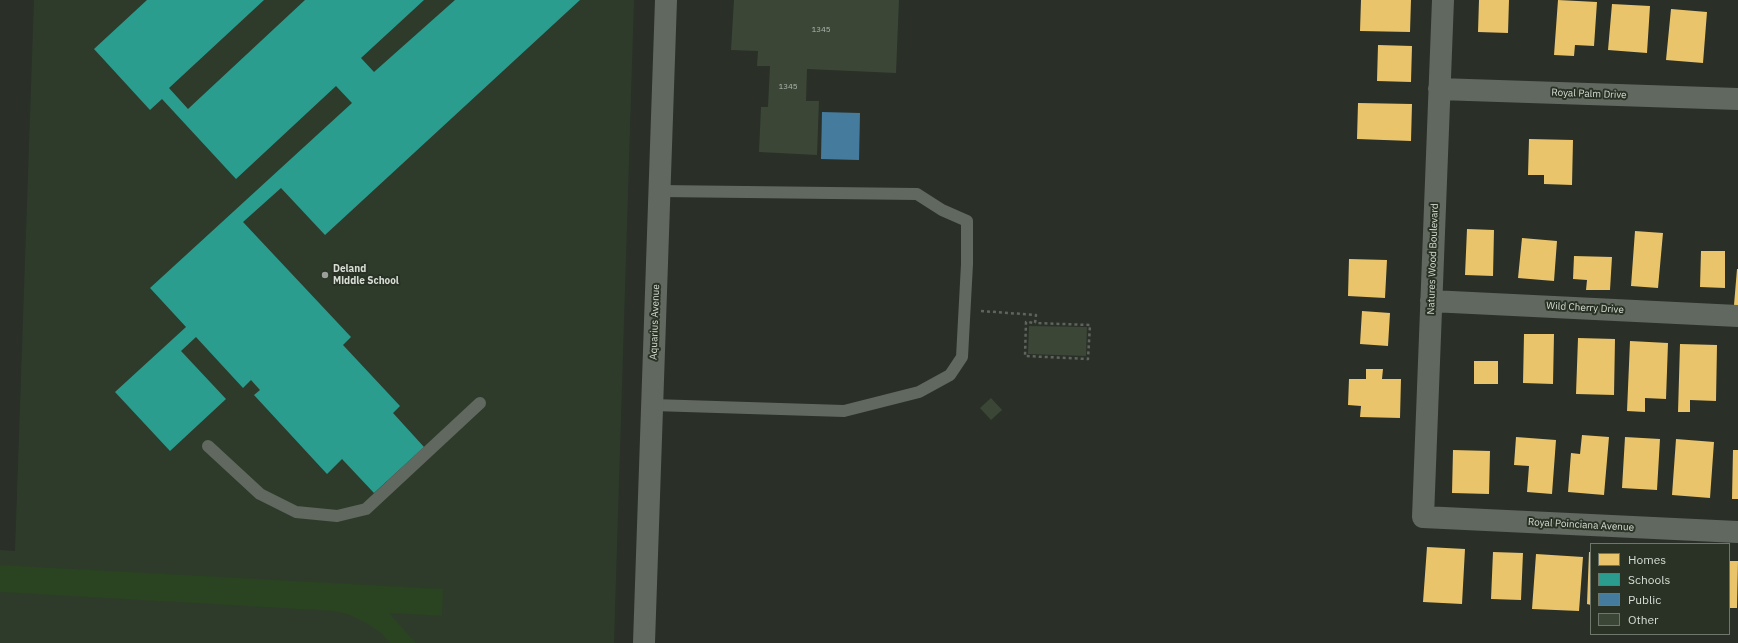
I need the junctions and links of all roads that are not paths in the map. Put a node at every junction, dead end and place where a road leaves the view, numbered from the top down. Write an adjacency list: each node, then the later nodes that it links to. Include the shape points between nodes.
1 (666, 0): 5 (street, Aquarius Avenue)
2 (1443, 0): 3 (street, Natures Wood Boulevard)
3 (1440, 89): 4 (street, Royal Palm Drive); 6 (street, Natures Wood Boulevard)
4 (1738, 99)
5 (660, 191): 9 (street, Aquarius Avenue); 9 (lane, via 917,194 942,210 967,221 962,357 950,376 919,392 844,411)
6 (1432, 301): 7 (street, Wild Cherry Drive); 11 (street, Natures Wood Boulevard)
7 (1738, 316)
8 (480, 403): 10 (lane, via 366,509 338,516 296,512 260,494)
9 (653, 405): 13 (street, Aquarius Avenue)
10 (208, 446)
11 (1423, 517): 12 (street, Royal Poinciana Avenue)
12 (1738, 532)
13 (644, 643)

